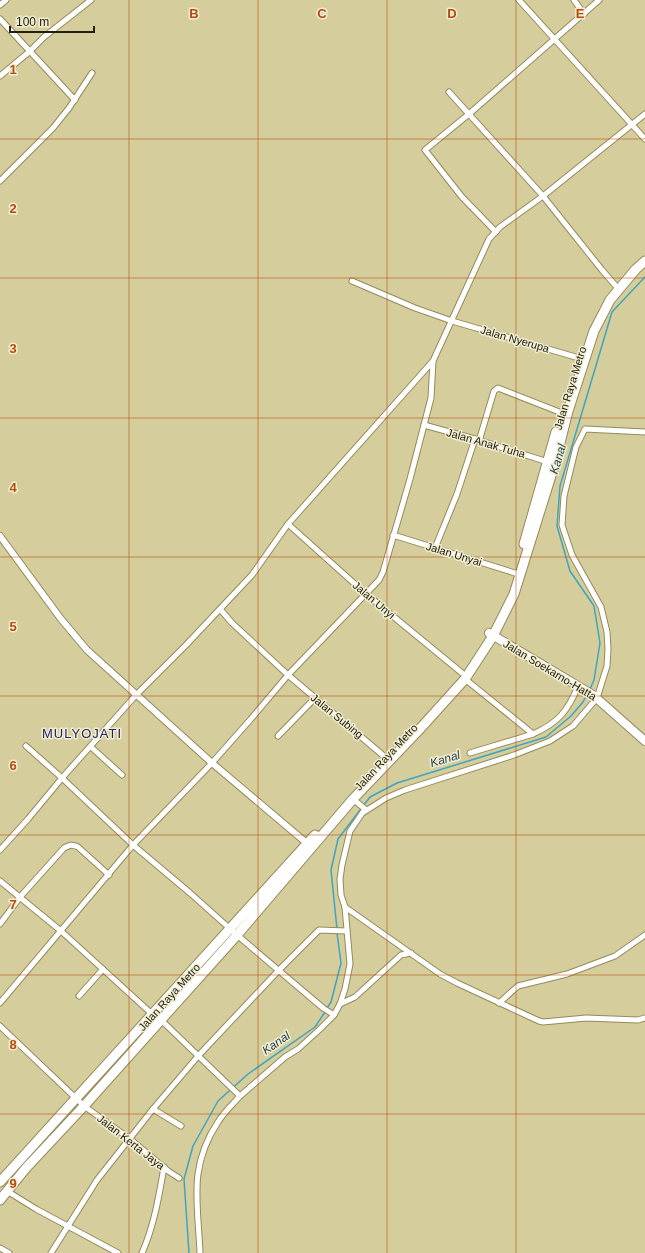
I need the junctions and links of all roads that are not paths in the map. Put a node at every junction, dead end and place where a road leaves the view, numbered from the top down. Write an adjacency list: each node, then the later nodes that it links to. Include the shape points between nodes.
1 (6, 0): 6 (street)
2 (91, 0): 10 (street)
3 (519, 0): 9 (street)
4 (574, 0): 7 (street)
5 (599, 0): 7 (street)
6 (0, 5)
7 (584, 14): 9 (street)
8 (0, 19): 10 (street)
9 (555, 40): 15 (street); 17 (street)
10 (29, 52): 12 (street); 14 (street)
11 (92, 73): 14 (street)
12 (0, 76)
13 (449, 92): 15 (street)
14 (75, 100): 19 (street, via 53,128)
15 (469, 114): 20 (street); 21 (street, via 425,150 462,197)
16 (645, 114): 17 (street)
17 (632, 125): 18 (street); 20 (street)
18 (645, 139)
19 (0, 180)
20 (543, 196): 21 (street); 25 (street)
21 (496, 232): 26 (street, via 489,239)
22 (645, 256): 25 (highway, Jalan Raya Metro)
23 (645, 261): 41 (highway, via 610,300 594,331 521,575 506,613)
24 (352, 281): 26 (street, Jalan Nyerupa, via 415,308)
25 (615, 285): 27 (highway, Jalan Raya Metro, via 596,313)
26 (452, 320): 27 (street, Jalan Nyerupa); 28 (street)
27 (579, 358): 29 (highway, Jalan Raya Metro)
28 (434, 361): 30 (street, via 431,398); 34 (street)
29 (562, 413): 32 (street, via 498,388 494,391); 33 (highway, Jalan Raya Metro)
30 (424, 425): 32 (street, Jalan Anak Tuha); 35 (street)
31 (645, 432): 46 (street, via 585,429 576,447 564,496 562,525 572,554 601,607 607,632 607,666)
32 (477, 440): 33 (street, Jalan Anak Tuha); 37 (street)
33 (548, 462): 38 (highway, Jalan Raya Metro)
34 (288, 524): 39 (street, Jalan Unyi); 40 (street, via 252,574)
35 (393, 535): 37 (street, Jalan Unyai); 39 (street, via 382,576)
36 (0, 536): 45 (street, via 87,650)
37 (435, 548): 38 (street, Jalan Unyai)
38 (515, 573): 41 (highway, Jalan Raya Metro)
39 (366, 594): 42 (street); 43 (street, Jalan Unyi)
40 (220, 609): 42 (street, Jalan Subing); 45 (street)
41 (491, 635): 43 (highway); 44 (main road, Jalan Soekarno-Hatta)
42 (288, 675): 47 (street, Jalan Subing); 55 (street)
43 (464, 676): 48 (street, Jalan Unyi); 54 (highway, Jalan Raya Metro); 58 (highway, via 418,731)
44 (580, 687): 46 (main road, Jalan Soekarno-Hatta); 48 (street, via 563,713 550,725)
45 (136, 695): 52 (street); 55 (street)
46 (595, 697): 50 (main road, Jalan Soekarno-Hatta); 59 (street, via 573,726 550,741 405,790)
47 (315, 698): 49 (street); 54 (street, Jalan Subing)
48 (533, 734): 53 (street)
49 (278, 736)
50 (645, 741)
51 (26, 746): 57 (street)
52 (91, 747): 56 (street); 57 (street)
53 (470, 753)
54 (385, 757): 61 (highway, Jalan Raya Metro)
55 (212, 763): 60 (street); 61 (street)
56 (122, 775)
57 (62, 778): 60 (street); 62 (street)
58 (354, 800): 59 (street); 61 (highway)
59 (364, 810): 66 (street, via 350,831 344,853 340,879)
60 (133, 845): 63 (street); 70 (street)
61 (310, 846): 70 (highway)
62 (0, 850)
63 (109, 875): 65 (street, via 78,847 69,845); 68 (street)
64 (0, 881): 65 (street)
65 (20, 897): 67 (street); 68 (street)
66 (345, 907): 69 (street); 72 (street)
67 (0, 924)
68 (61, 931): 73 (street); 76 (street)
69 (346, 931): 74 (street, via 320,929); 78 (street, via 350,964)
70 (234, 932): 74 (street); 79 (highway, Jalan Raya Metro); 82 (highway)
71 (645, 935): 77 (street, via 621,954 567,974 518,986)
72 (411, 953): 77 (street, via 440,974); 78 (street, via 401,955 355,997)
73 (103, 970): 75 (street); 79 (street)
74 (279, 970): 80 (street); 84 (street)
75 (80, 996)
76 (0, 1003)
77 (499, 1003): 81 (street, via 543,1022 586,1018)
78 (340, 1004): 80 (street)
79 (152, 1014): 86 (highway, Jalan Raya Metro)
80 (332, 1014): 85 (street, via 298,1049)
81 (645, 1018)
82 (161, 1020): 84 (street); 87 (highway)
83 (0, 1026): 86 (street, Jalan Kerta Jaya)
84 (199, 1055): 85 (street); 88 (street)
85 (239, 1095): 102 (street, via 218,1121 200,1163 196,1199)
86 (76, 1099): 87 (street, Jalan Kerta Jaya); 93 (highway, Jalan Raya Metro)
87 (84, 1106): 90 (street, Jalan Kerta Jaya); 94 (highway)
88 (154, 1109): 89 (street); 90 (street)
89 (181, 1126)
90 (130, 1139): 91 (street, Jalan Kerta Jaya); 96 (street, via 97,1180)
91 (164, 1167): 92 (street, Jalan Kerta Jaya); 101 (street, via 156,1211)
92 (179, 1178)
93 (0, 1182)
94 (7, 1191): 95 (highway); 96 (street)
95 (0, 1200)
96 (68, 1226): 99 (street); 100 (street)
97 (0, 1248): 98 (street)
98 (9, 1253)
99 (51, 1253)
100 (118, 1253)
101 (142, 1253)
102 (200, 1253)

